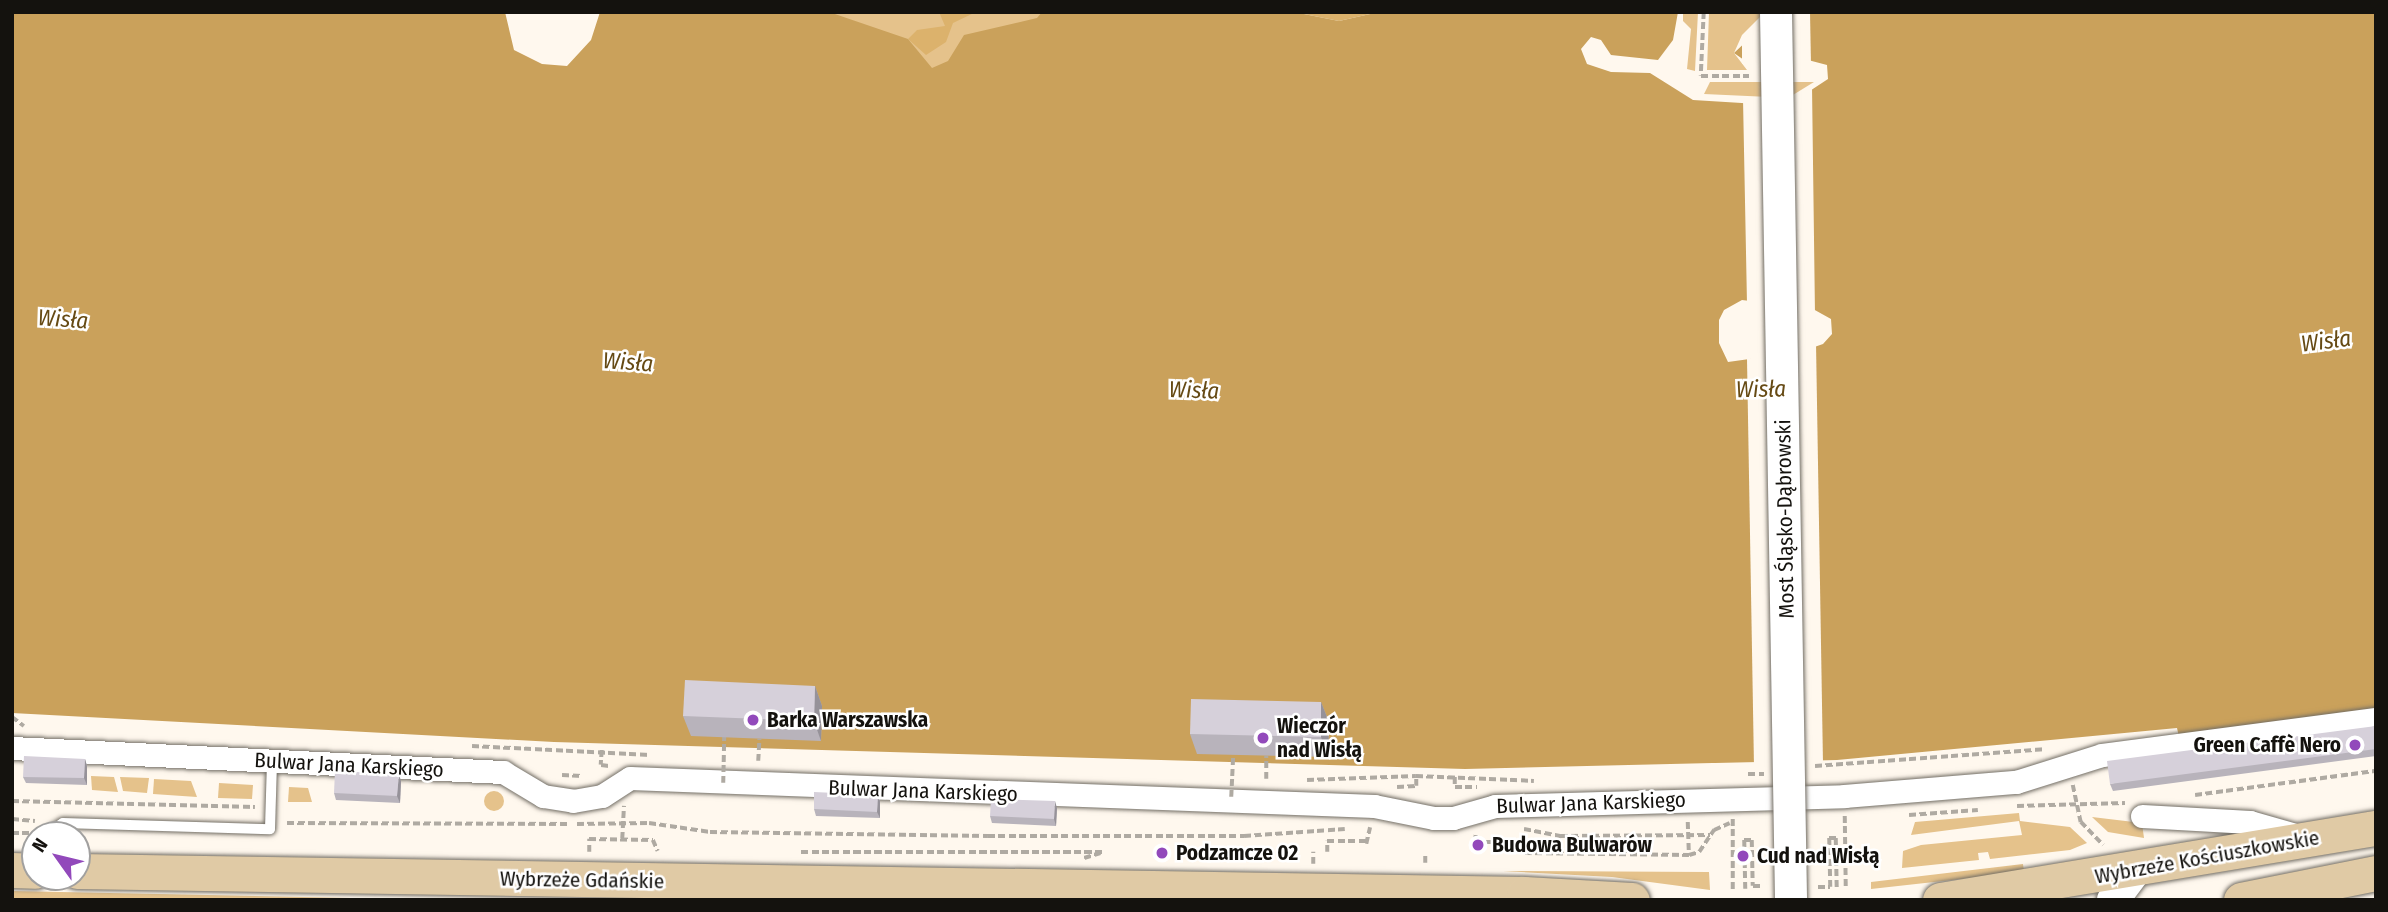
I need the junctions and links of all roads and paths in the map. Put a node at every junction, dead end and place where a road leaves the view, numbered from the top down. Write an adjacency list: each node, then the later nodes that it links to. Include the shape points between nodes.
1 (1704, 12): 3 (path, via 1701,76)
2 (1776, 12): 78 (main road, Most Śląsko-Dąbrowski, bridge)
3 (1749, 76)
4 (12, 717): 6 (path, via 25,728)
5 (2376, 719): 40 (street, Bulwar Jana Karskiego, via 2102,755 2016,782 1844,796)
6 (12, 727)
7 (724, 737): 24 (path, bridge)
8 (759, 739): 14 (path)
9 (467, 746): 11 (path)
10 (12, 748): 17 (street, Bulwar Jana Karskiego)
11 (602, 750): 16 (path); 21 (path)
12 (2054, 750): 22 (path, via 2029,747)
13 (1233, 755): 38 (path, bridge)
14 (758, 756)
15 (1266, 756): 32 (path)
16 (657, 757)
17 (272, 762): 24 (street, Bulwar Jana Karskiego, via 503,772 543,796 573,801 601,796 630,778); 44 (lane)
18 (733, 762): 24 (path)
19 (746, 763): 20 (path)
20 (772, 764)
21 (601, 765)
22 (1811, 768)
23 (2376, 771): 39 (path)
24 (721, 772): 40 (street, Bulwar Jana Karskiego, via 1374,806 1434,818 1495,806)
25 (1778, 773): 26 (path)
26 (1739, 775)
27 (1416, 776): 28 (path); 33 (path); 36 (path, via 1416,786)
28 (1455, 777): 34 (path); 37 (path, via 1455,787)
29 (1225, 780): 30 (path)
30 (1239, 780)
31 (1252, 781): 32 (path)
32 (1266, 781): 35 (path)
33 (1296, 781)
34 (1548, 781)
35 (1275, 782)
36 (1390, 787)
37 (1482, 787)
38 (1231, 797)
39 (2182, 797)
40 (1688, 801): 53 (path)
41 (12, 802): 44 (path, via 254,806)
42 (2018, 806): 43 (path)
43 (2136, 809): 54 (street, via 2250,822)
44 (270, 814): 46 (lane, via 270,829); 48 (path, via 288,824 649,822 710,832 946,836 1244,836 1292,829)
45 (2081, 822): 58 (path)
46 (91, 824)
47 (2376, 828): 54 (main road, Wybrzeże Kościuszkowskie)
48 (1369, 829): 49 (path); 63 (path, via 1366,843 1327,841)
49 (1383, 829)
50 (1464, 830): 51 (path)
51 (1478, 830)
52 (1514, 830): 53 (path, via 1561,836)
53 (1689, 835): 67 (path); 67 (path, via 1710,835 1699,852)
54 (2308, 839): 69 (main road, Wybrzeże Kościuszkowskie)
55 (1487, 842): 65 (path, via 1517,842)
56 (1733, 843): 75 (path)
57 (1846, 843): 74 (path)
58 (2103, 845)
59 (963, 851): 61 (path)
60 (589, 852): 64 (path, via 589,839 622,839 653,840)
61 (1103, 852)
62 (1313, 852): 68 (path)
63 (1327, 852)
64 (659, 853)
65 (1518, 853)
66 (1525, 853): 67 (path)
67 (1689, 855)
68 (1313, 866)
69 (2136, 869): 77 (main road, Wybrzeże Kościuszkowskie); 82 (main road)
70 (91, 872): 79 (main road, Wybrzeże Gdańskie)
71 (2376, 873): 83 (main road)
72 (1762, 886): 76 (path, via 1753,884 1752,840 1744,840)
73 (1837, 889): 78 (path, via 1836,838 1829,838 1830,884)
74 (1846, 889)
75 (1733, 890)
76 (1745, 890)
77 (2052, 893): 81 (main road)
78 (1805, 894)
79 (1453, 896): 80 (main road, Wybrzeże Gdańskie)
80 (1623, 899)
81 (1940, 900)
82 (2113, 900)
83 (2241, 900)

